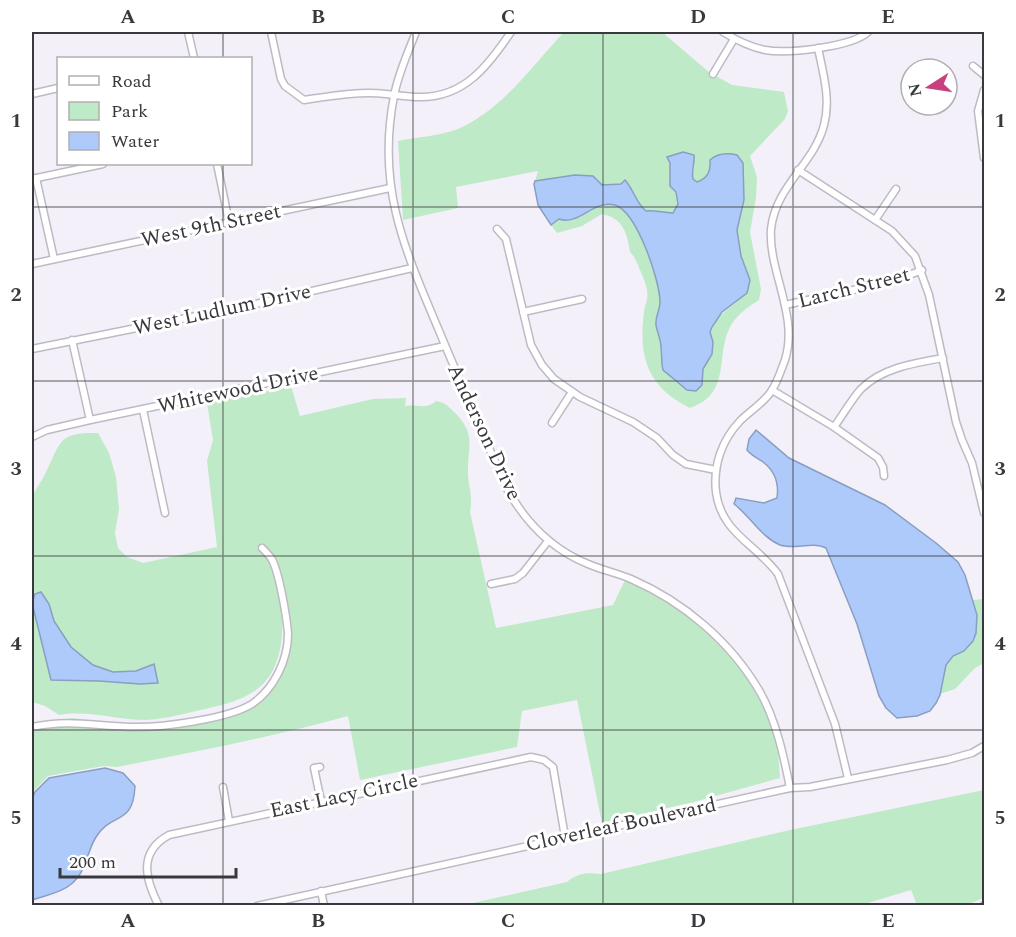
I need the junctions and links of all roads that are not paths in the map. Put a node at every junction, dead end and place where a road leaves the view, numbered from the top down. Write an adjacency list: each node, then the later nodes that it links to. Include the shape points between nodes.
1 (188, 32): 9 (street)
2 (271, 32): 16 (street, via 281,79 304,100 341,94)
3 (416, 32): 16 (street, Anderson Drive)
4 (511, 32): 16 (street, via 480,74 461,88 432,96)
5 (723, 32): 7 (street)
6 (868, 32): 8 (street, via 856,39)
7 (734, 39): 8 (street, via 765,50); 11 (street)
8 (818, 48): 20 (street, via 827,92 826,116 820,136)
9 (194, 57)
10 (973, 66): 12 (street)
11 (713, 74)
12 (984, 75)
13 (57, 88): 15 (street)
14 (984, 90): 17 (street, via 978,111)
15 (32, 94)
16 (394, 95): 22 (street, Anderson Drive, via 389,134)
17 (984, 158)
18 (98, 165): 21 (street)
19 (217, 165): 25 (street)
20 (798, 170): 24 (street); 32 (street, via 782,193 771,232)
21 (34, 179): 27 (street)
22 (390, 188): 25 (street, West 9th Street); 29 (street, Anderson Drive)
23 (896, 189): 24 (street)
24 (875, 220): 30 (street, via 905,243)
25 (229, 222): 27 (street, West 9th Street)
26 (497, 229): 33 (street, via 506,240)
27 (54, 259): 28 (street, West 9th Street)
28 (32, 264)
29 (412, 268): 34 (street, West Ludlum Drive); 35 (street, Anderson Drive)
30 (922, 270): 32 (street, Larch Street, via 894,281); 37 (street)
31 (582, 299): 33 (street)
32 (785, 305): 38 (street, via 788,342)
33 (523, 312): 39 (street, via 536,356 554,379)
34 (72, 340): 36 (street, West Ludlum Drive); 41 (street)
35 (445, 346): 40 (street, Whitewood Drive); 49 (street, Anderson Drive, via 506,487 526,518)
36 (32, 349)
37 (943, 358): 43 (street, via 907,365 879,376 860,391); 48 (street, via 956,422 972,463)
38 (772, 390): 43 (street); 45 (street, via 728,436)
39 (572, 392): 42 (street); 45 (street, via 633,422 686,464)
40 (143, 410): 41 (street, Whitewood Drive); 47 (street)
41 (90, 420): 44 (street, Whitewood Drive)
42 (552, 423)
43 (834, 427): 46 (street, via 879,459)
44 (32, 437)
45 (716, 470): 55 (street, via 717,499 728,523 772,567 784,587 835,724)
46 (884, 476)
47 (165, 513)
48 (984, 513)
49 (548, 541): 51 (street, via 523,573 515,579); 57 (street, Anderson Drive, via 569,555 631,579 669,599 726,646 761,694 785,759)
50 (262, 548): 52 (street, via 272,559 287,617 288,644 270,687 251,704 222,715 158,727 74,722)
51 (491, 584)
52 (32, 727)
53 (984, 746): 55 (street, Cloverleaf Boulevard, via 947,760)
54 (320, 767): 58 (street, via 314,768)
55 (848, 778): 57 (street, Cloverleaf Boulevard)
56 (223, 787): 59 (street)
57 (790, 788): 60 (street, Cloverleaf Boulevard)
58 (321, 801): 59 (street, East Lacy Circle); 60 (street, East Lacy Circle, via 531,757 553,767)
59 (229, 821): 62 (street, East Lacy Circle, via 169,835 150,851 150,888)
60 (565, 837): 61 (street, Cloverleaf Boulevard)
61 (321, 891): 63 (street, Cloverleaf Boulevard); 64 (street)
62 (159, 906)
63 (257, 906)
64 (324, 906)

